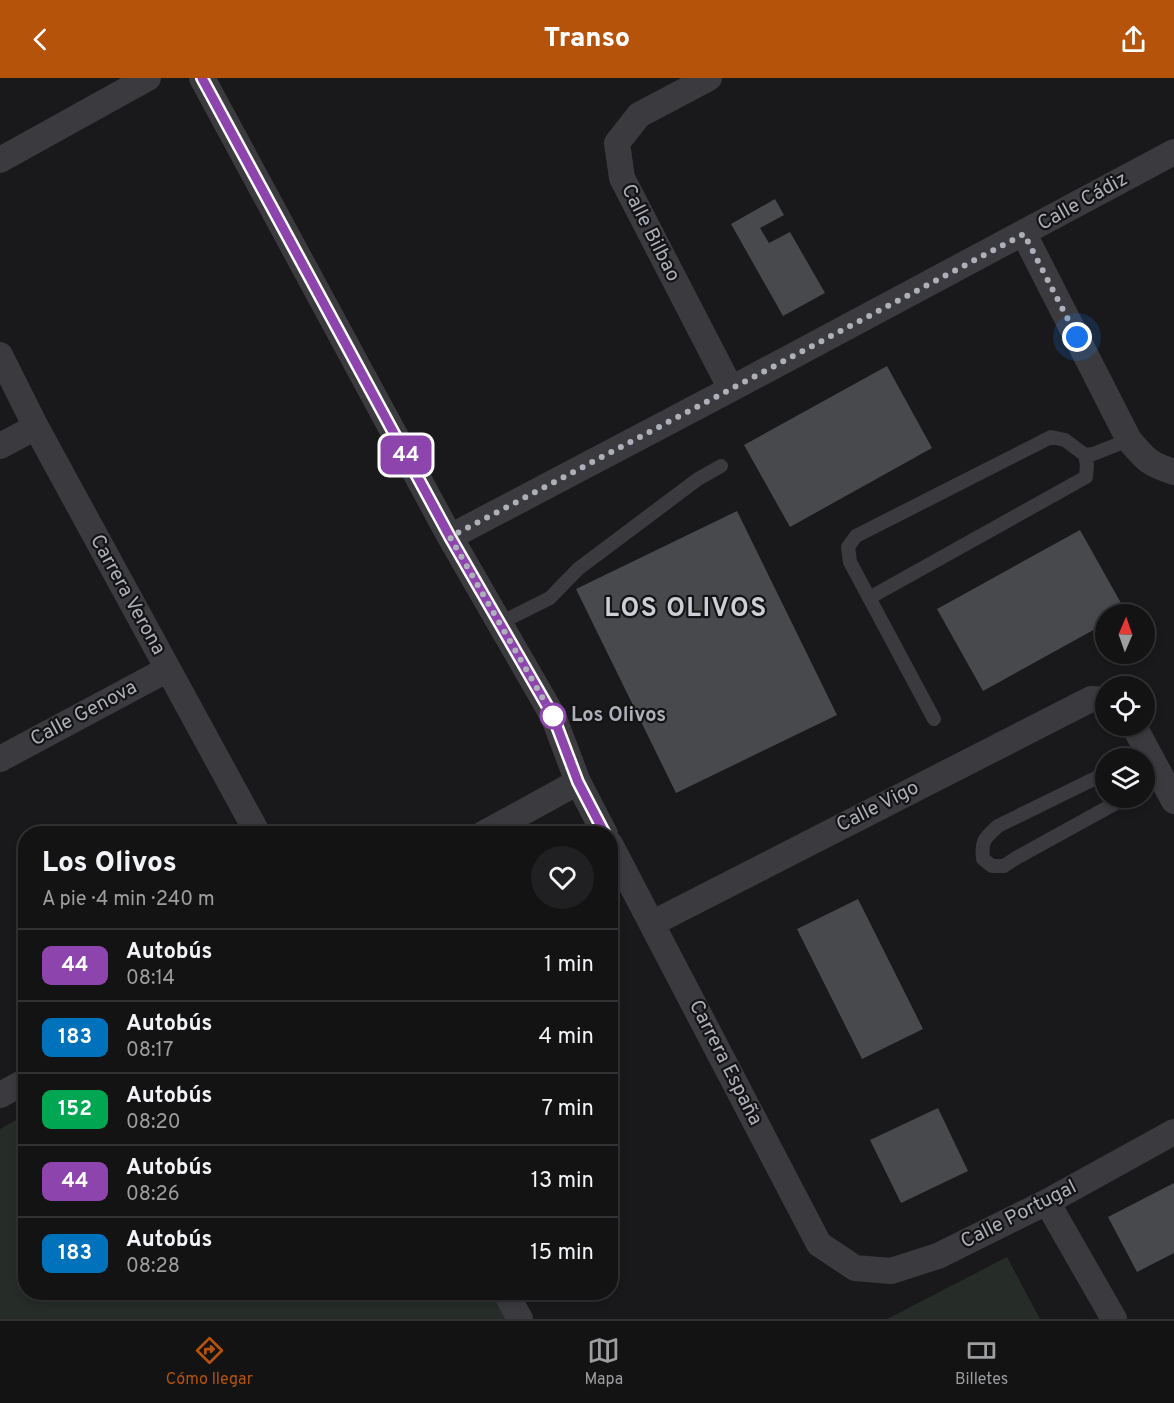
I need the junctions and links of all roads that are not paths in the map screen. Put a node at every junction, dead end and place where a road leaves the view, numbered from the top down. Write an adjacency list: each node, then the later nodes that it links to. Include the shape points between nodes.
1 (148, 78): 5 (street)
2 (202, 78): 15 (street)
3 (709, 78): 8 (street, Calle Bilbao, via 639,115 617,143 622,178)
4 (1174, 152): 6 (street, Calle Cádiz)
5 (0, 160)
6 (1024, 234): 8 (street, Calle Cádiz); 10 (street)
7 (0, 355): 9 (street, Carrera Verona)
8 (731, 389): 15 (street, Calle Cádiz)
9 (36, 427): 11 (street); 18 (street, Carrera Verona)
10 (1129, 440): 12 (lane); 14 (street, via 1155,466)
11 (0, 446)
12 (1085, 455): 16 (lane, via 1086,477); 16 (lane, via 1065,440 1051,437 856,536 848,547 850,562)
13 (721, 466): 17 (lane, via 698,478 578,569 550,598)
14 (1174, 472)
15 (450, 537): 17 (street)
16 (869, 598): 20 (lane)
17 (500, 623): 24 (street, via 553,716)
18 (168, 669): 21 (street, Calle Genova); 27 (street, Carrera Verona)
19 (1095, 699): 31 (street, Calle Vigo)
20 (934, 719)
21 (0, 759)
22 (1155, 777): 25 (street)
23 (1095, 778): 26 (lane, via 998,826 985,838 983,859 992,866 1004,866)
24 (578, 782): 28 (street); 29 (street)
25 (1165, 792)
26 (1107, 808)
27 (254, 826)
28 (498, 826)
29 (601, 826)
30 (618, 859): 31 (street, Carrera España)
31 (653, 923): 36 (street, Carrera España, via 819,1244)
32 (18, 1085): 33 (street)
33 (0, 1095)
34 (1174, 1132): 35 (street, Calle Portugal)
35 (1047, 1202): 36 (street, Calle Portugal, via 938,1256 891,1271); 39 (street)
36 (855, 1268)
37 (510, 1300): 38 (street)
38 (520, 1319)
39 (1114, 1319)

